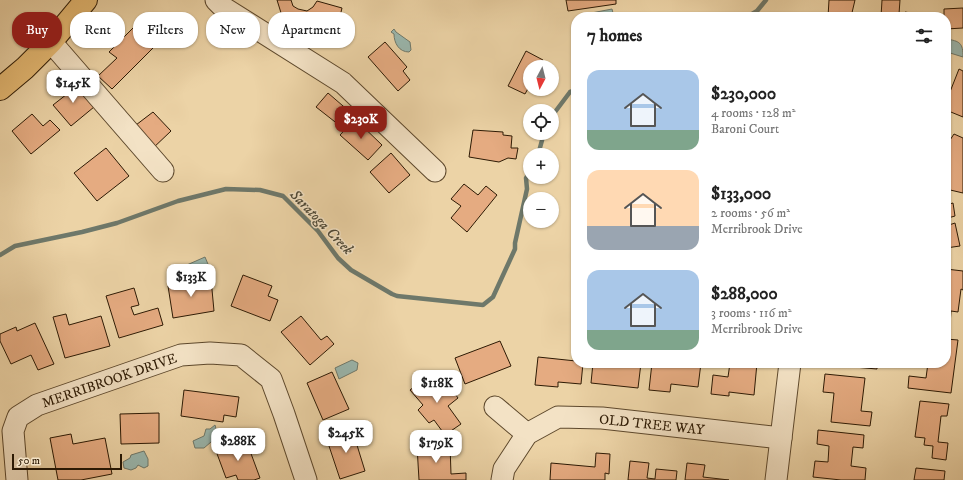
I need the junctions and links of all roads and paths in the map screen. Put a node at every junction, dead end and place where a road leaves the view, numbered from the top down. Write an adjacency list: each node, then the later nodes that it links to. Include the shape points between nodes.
1 (86, 0): 3 (main road)
2 (216, 0): 8 (street, via 224,8 343,83)
3 (62, 29)
4 (45, 48): 6 (main road)
5 (56, 48): 7 (street)
6 (0, 89)
7 (163, 171)
8 (435, 171)
9 (789, 368): 12 (street)
10 (495, 407): 11 (street)
11 (527, 434): 12 (street, OLD TREE WAY, via 558,417 602,418); 15 (street, OLD TREE WAY, via 504,469)
12 (781, 438): 16 (street)
13 (17, 480): 14 (street, MERRIBROOK DRIVE, via 13,431 18,417 36,405 180,355 210,353 241,355 270,379)
14 (306, 480)
15 (502, 480)
16 (776, 480)

